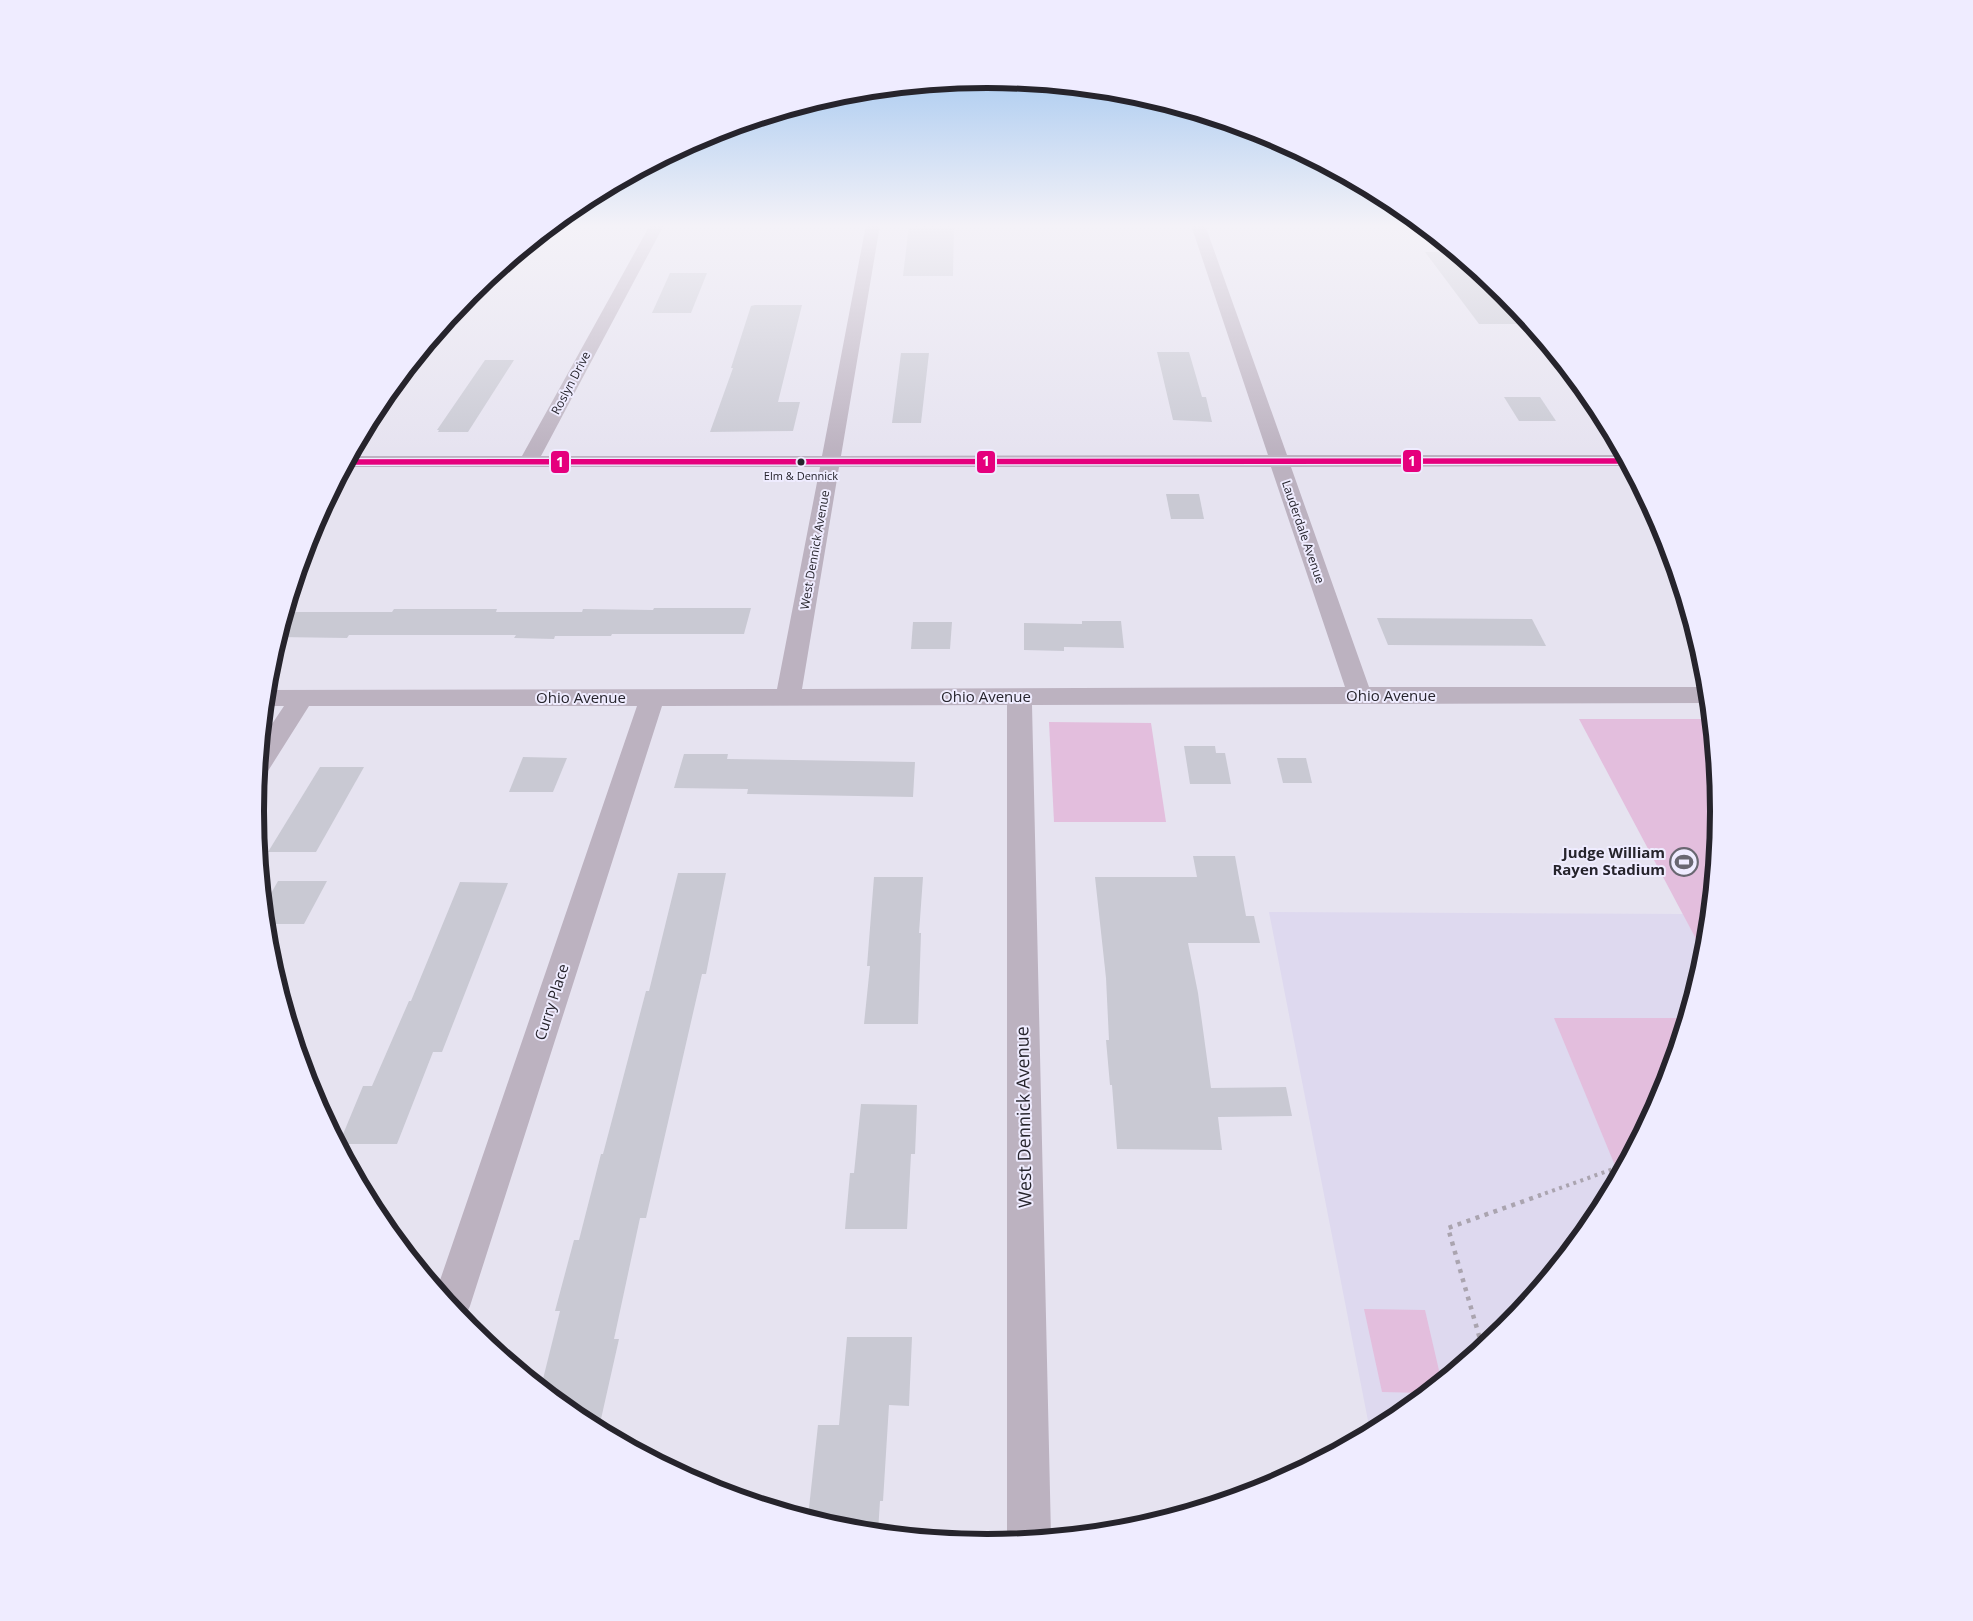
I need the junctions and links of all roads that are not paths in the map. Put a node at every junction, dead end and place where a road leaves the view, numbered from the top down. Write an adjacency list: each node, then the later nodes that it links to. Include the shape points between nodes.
1 (615, 301): 8 (street, Roslyn Drive)
2 (859, 301): 5 (street, West Dennick Avenue)
3 (1224, 301): 4 (street, Lauderdale Avenue)
4 (1278, 460): 5 (street); 6 (street); 11 (street, Lauderdale Avenue)
5 (830, 461): 8 (street); 15 (street, West Dennick Avenue)
6 (1619, 461)
7 (353, 462): 8 (street)
8 (528, 462)
9 (1700, 695): 11 (street, Ohio Avenue)
10 (1019, 696): 11 (street, Ohio Avenue); 15 (street, Ohio Avenue); 18 (street, West Dennick Avenue)
11 (1360, 696)
12 (273, 698): 13 (street, Ohio Avenue)
13 (302, 698): 14 (street, Ohio Avenue); 16 (street)
14 (652, 698): 15 (street, Ohio Avenue); 17 (street, Curry Place)
15 (788, 698)
16 (266, 753)
17 (453, 1298)
18 (1030, 1532)

